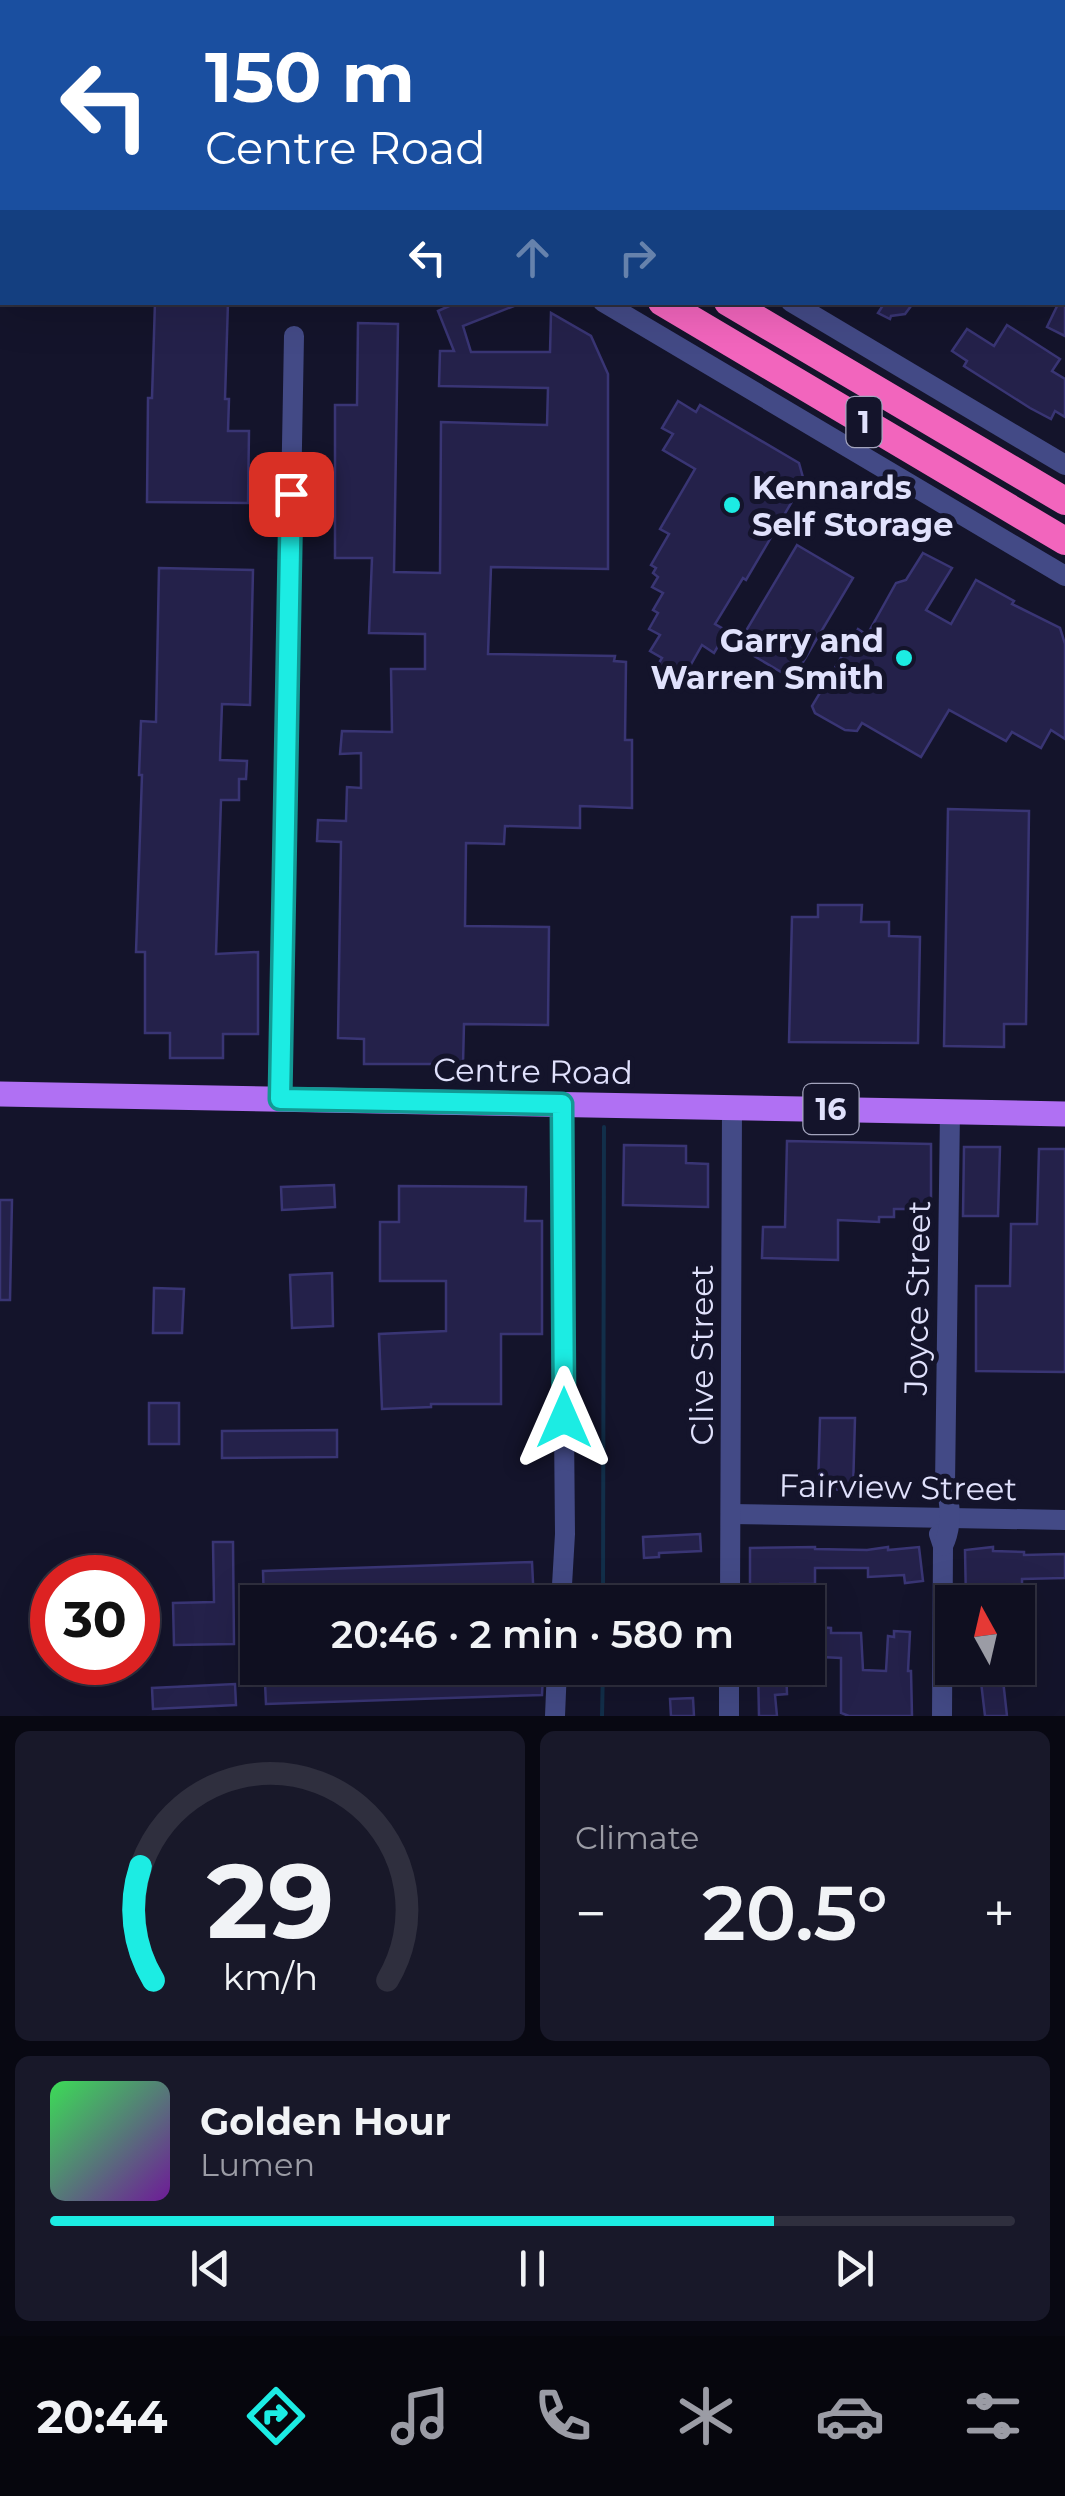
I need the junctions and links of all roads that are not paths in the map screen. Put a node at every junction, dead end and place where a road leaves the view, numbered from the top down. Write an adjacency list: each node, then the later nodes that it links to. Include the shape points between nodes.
1 (607, 305): 6 (street)
2 (733, 305): 10 (highway, 1)
3 (796, 305): 8 (street)
4 (670, 307): 6 (street); 7 (highway, 1)
5 (294, 336): 15 (street)
6 (664, 339): 9 (street)
7 (932, 462): 9 (street); 11 (highway, 1)
8 (1065, 465)
9 (915, 488): 12 (street)
10 (1065, 501)
11 (1059, 537): 12 (street)
12 (1036, 559): 13 (street)
13 (1065, 576)
14 (0, 1094): 15 (main road, Centre Road / 16)
15 (280, 1099): 16 (main road, Centre Road / 16)
16 (562, 1104): 17 (main road, Centre Road / 16); 23 (street)
17 (732, 1107): 18 (main road, Centre Road / 16); 20 (street, Clive Street)
18 (950, 1111): 19 (main road, Centre Road / 16); 21 (street, Joyce Street, via 945,1485 939,1500)
19 (1065, 1114)
20 (731, 1514): 21 (street, Fairview Street); 24 (street, Clive Street)
21 (944, 1518): 22 (street, Fairview Street); 29 (street, Joyce Street)
22 (1065, 1520)
23 (562, 1585)
24 (730, 1585)
25 (556, 1685): 27 (street)
26 (729, 1685): 28 (street)
27 (555, 1716)
28 (729, 1716)
29 (942, 1716)

